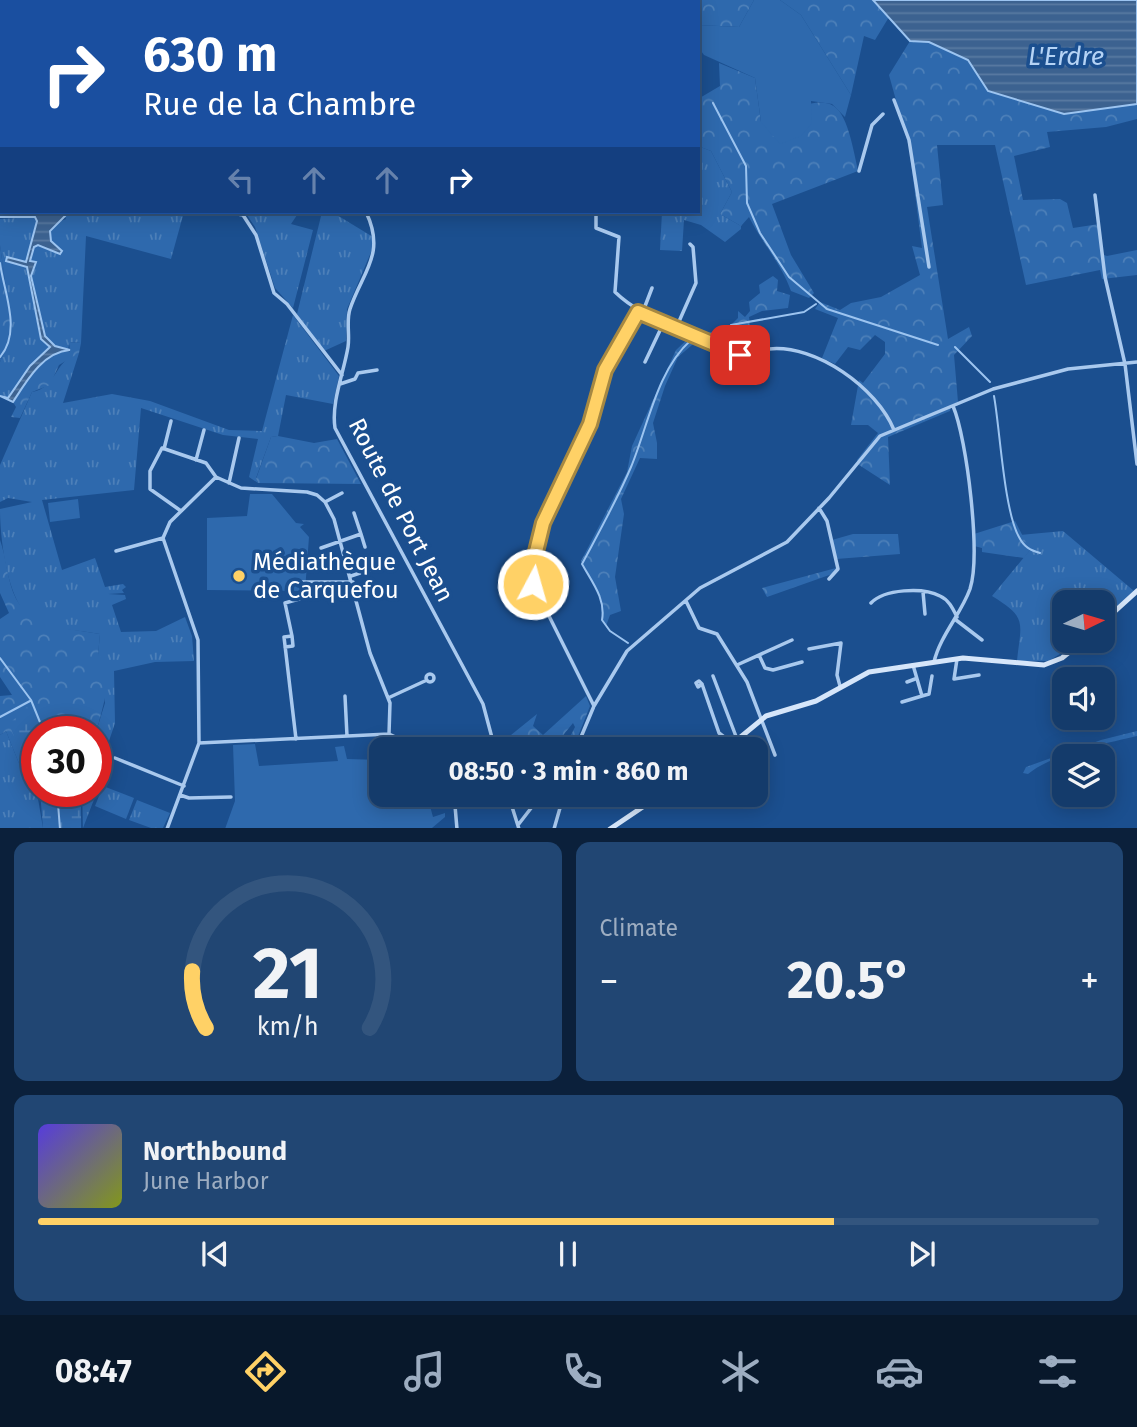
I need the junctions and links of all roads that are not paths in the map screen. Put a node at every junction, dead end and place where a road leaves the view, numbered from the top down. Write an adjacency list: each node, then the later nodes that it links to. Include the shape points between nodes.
1 (894, 100): 9 (street, via 909,140)
2 (883, 114): 3 (street, via 872,125)
3 (859, 171)
4 (1095, 195): 16 (street, via 1106,284)
5 (242, 214): 18 (street, via 256,235 274,293)
6 (367, 214): 18 (street, Route de Port Jean, via 375,238 372,261 350,308)
7 (596, 214): 11 (street, via 596,228 618,237 615,292)
8 (690, 244): 13 (street, via 696,283)
9 (929, 267)
10 (652, 288): 11 (street)
11 (640, 313): 12 (street); 77 (street, via 605,370 590,424 543,523 532,568 533,584)
12 (664, 322): 13 (street); 14 (street)
13 (677, 326): 22 (street, via 733,354 770,349 823,360 859,384)
14 (645, 362)
15 (1137, 362): 16 (street)
16 (1125, 363): 20 (street, via 1060,371 993,389); 27 (street)
17 (377, 370): 19 (street, via 358,373 355,379)
18 (342, 375): 19 (street, Route de Port Jean)
19 (340, 384): 82 (street, Route de Port Jean, via 334,416 337,434 483,704)
20 (954, 406): 22 (street); 52 (street, via 973,548 971,584)
21 (171, 421): 25 (street)
22 (894, 429): 32 (street, via 876,440)
23 (204, 430): 26 (street)
24 (239, 438): 29 (street)
25 (164, 449): 26 (street); 33 (street, via 150,471 150,489)
26 (196, 460): 28 (street, via 211,466)
27 (1137, 464)
28 (216, 477): 29 (street); 33 (street)
29 (229, 483): 31 (street, via 317,495)
30 (342, 493): 31 (street)
31 (325, 502): 37 (street)
32 (819, 509): 43 (street, via 827,521 838,569); 48 (street, via 784,544 700,588)
33 (181, 511): 36 (street, via 166,527)
34 (354, 513): 35 (street)
35 (361, 534): 37 (street); 39 (street)
36 (163, 538): 40 (street); 88 (street, via 198,640)
37 (339, 543): 38 (street); 42 (street)
38 (321, 548)
39 (365, 548)
40 (116, 551)
41 (388, 569): 42 (street, via 369,570)
42 (352, 579): 44 (street); 75 (street, via 370,653)
43 (829, 579)
44 (300, 582)
45 (1137, 591): 50 (main road)
46 (923, 592): 49 (street, via 892,593); 51 (street); 52 (street, via 942,597)
47 (299, 599): 53 (street, via 285,603)
48 (686, 601): 64 (street, via 699,628 716,633); 77 (street, via 626,651)
49 (871, 603)
50 (1115, 611)
51 (925, 614)
52 (957, 618): 55 (street); 62 (street)
53 (292, 636): 56 (street, via 284,637); 56 (street, via 293,646)
54 (792, 640): 59 (street)
55 (982, 640)
56 (285, 647): 87 (street)
57 (809, 649): 72 (street, via 841,643)
58 (1068, 653): 60 (main road, via 1044,665)
59 (759, 655): 61 (street, via 765,668 773,670); 64 (street)
60 (960, 659): 62 (main road); 65 (street, via 954,679)
61 (802, 662)
62 (934, 662): 63 (main road)
63 (913, 665): 68 (street); 72 (main road, via 869,672)
64 (737, 666): 78 (street)
65 (979, 675)
66 (713, 676): 85 (street)
67 (932, 676): 74 (street, via 929,694)
68 (915, 679): 70 (street); 74 (street)
69 (427, 680): 75 (street)
70 (907, 682)
71 (702, 684): 84 (street, via 719,733)
72 (840, 686): 78 (main road, via 816,701)
73 (345, 696): 80 (street)
74 (922, 696): 76 (street)
75 (388, 698): 79 (street)
76 (902, 702)
77 (594, 706): 83 (street)
78 (761, 719): 86 (main road); 89 (street)
79 (389, 734): 80 (street); 81 (street)
80 (347, 736): 87 (street)
81 (395, 737)
82 (492, 737)
83 (581, 737)
84 (726, 737)
85 (733, 737)
86 (739, 737)
87 (296, 740): 88 (street)
88 (199, 743): 91 (street)
89 (775, 755)
90 (115, 758): 91 (street)
91 (184, 786): 92 (street)
92 (180, 795): 93 (street); 100 (street)
93 (231, 797)
94 (455, 807): 101 (street)
95 (512, 807): 99 (street)
96 (533, 807): 99 (street)
97 (560, 807): 102 (street)
98 (642, 807): 103 (main road)
99 (518, 827)
100 (167, 828)
101 (457, 828)
102 (554, 828)
103 (610, 828)

